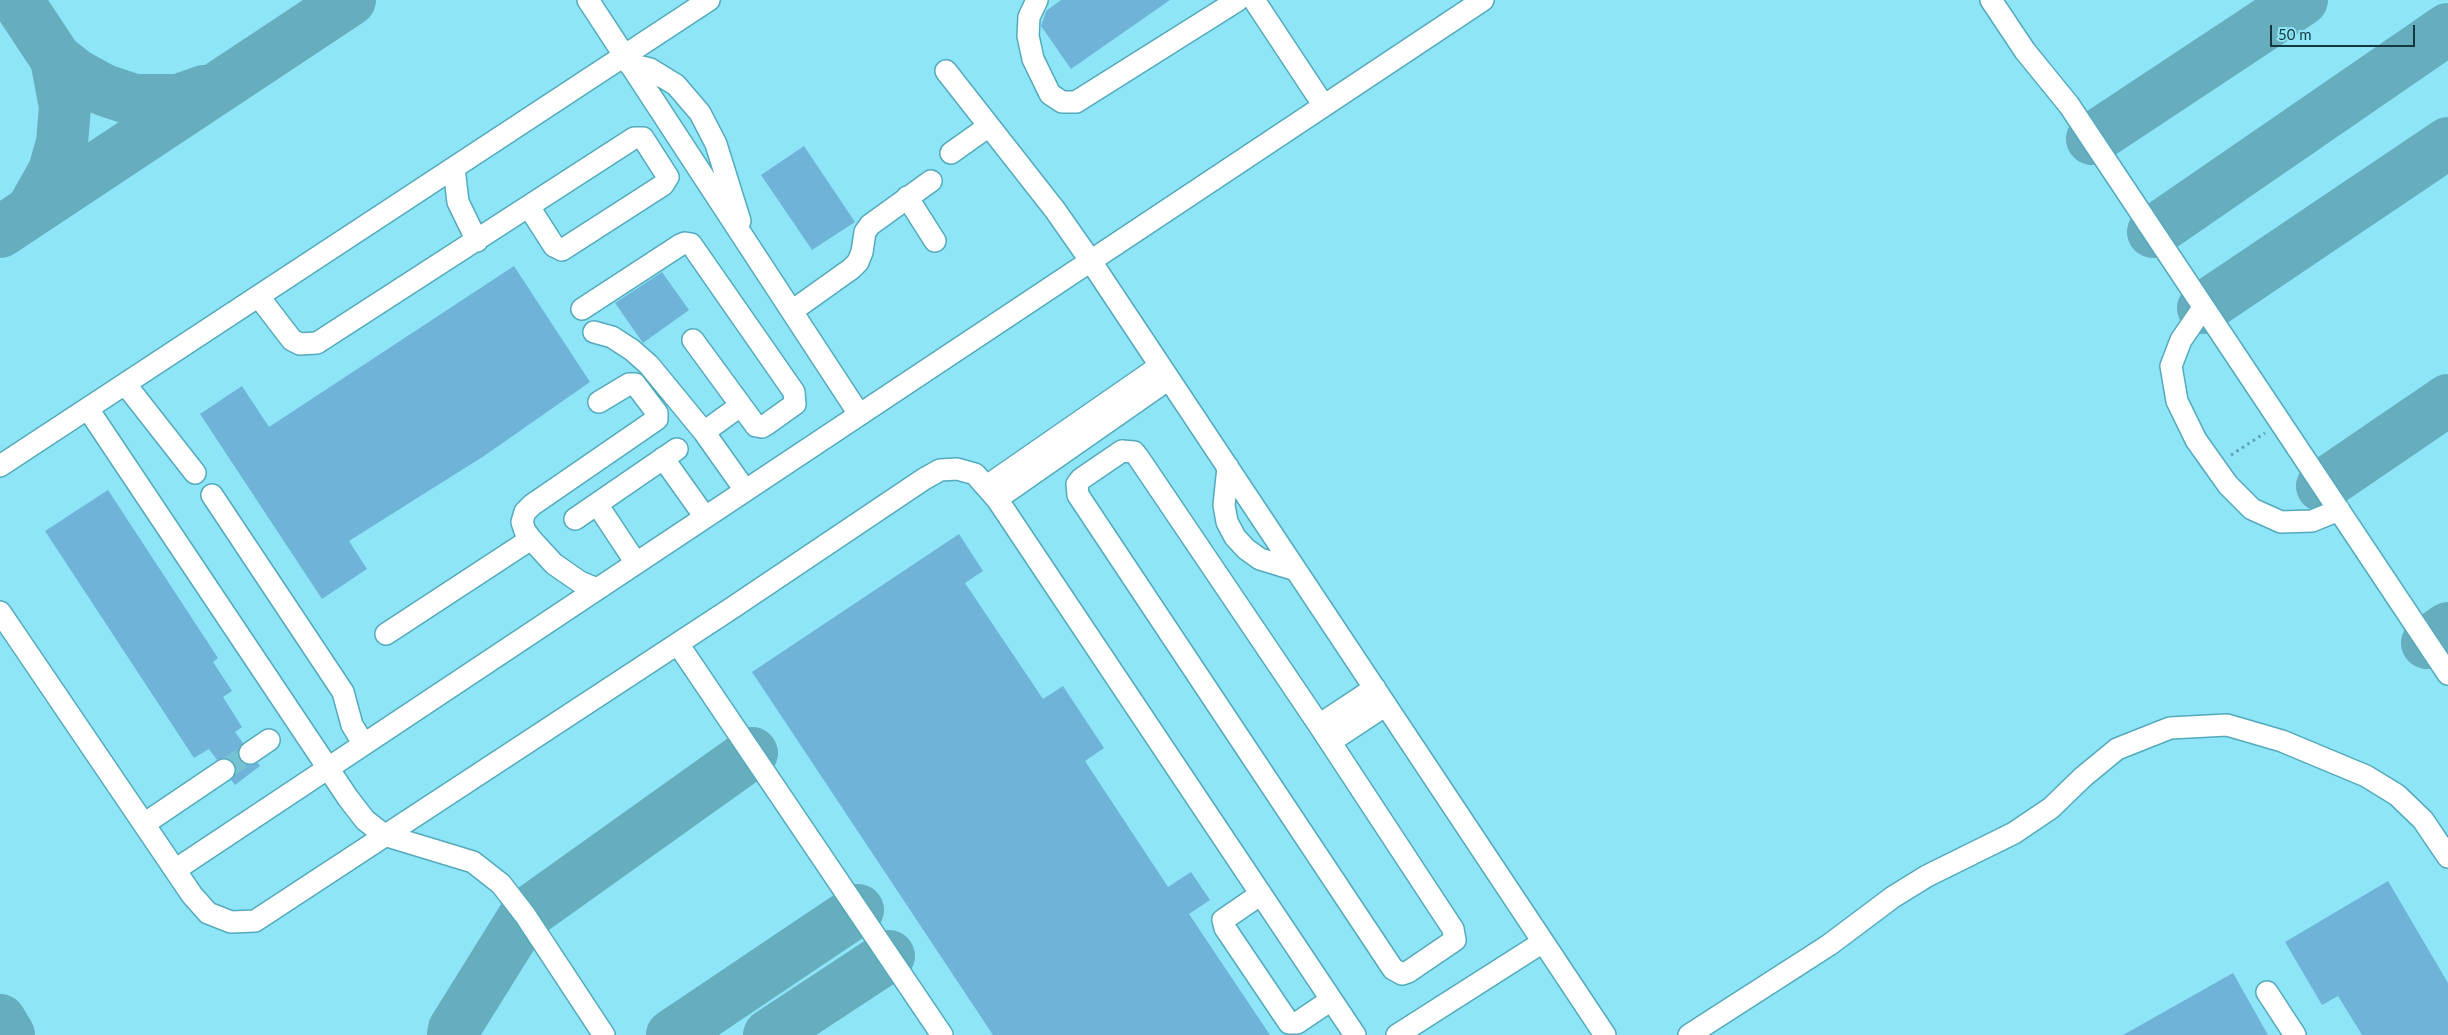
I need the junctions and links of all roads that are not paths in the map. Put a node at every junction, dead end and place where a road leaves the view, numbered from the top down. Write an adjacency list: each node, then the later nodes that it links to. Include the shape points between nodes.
1 (588, 0): 8 (lane)
2 (709, 0): 8 (lane)
3 (1037, 0): 4 (lane, via 1029,17 1028,36 1033,59 1050,94 1062,102 1076,102)
4 (1238, 0)
5 (1254, 0): 10 (lane)
6 (1483, 0): 10 (lane)
7 (1991, 0): 22 (lane, via 2025,51 2069,105)
8 (627, 60): 13 (lane); 19 (lane); 19 (lane, via 676,85 700,113 716,144)
9 (946, 71): 11 (lane)
10 (1324, 106): 20 (lane)
11 (990, 126): 12 (lane); 20 (lane)
12 (951, 153)
13 (454, 168): 17 (lane, via 458,202); 21 (lane)
14 (931, 181): 15 (lane)
15 (907, 198): 18 (lane); 24 (lane, via 870,224 858,262 851,269)
16 (528, 207): 16 (lane, via 638,137 646,141 668,178 663,185 562,250 554,246); 17 (lane)
17 (477, 241): 21 (lane, via 317,343 308,345 292,340)
18 (935, 241)
19 (747, 243): 24 (lane)
20 (1090, 260): 27 (lane); 32 (lane)
21 (258, 297): 28 (lane)
22 (2203, 308): 41 (lane); 41 (lane, via 2181,340 2171,366 2177,400 2196,440 2228,484 2252,509 2281,522 2312,521)
23 (582, 309): 30 (lane, via 685,242 691,244 796,398 791,408 762,428 756,426)
24 (792, 312): 32 (lane)
25 (594, 332): 33 (lane, via 612,338 649,365)
26 (694, 340): 30 (lane)
27 (1164, 373): 35 (lane); 38 (lane)
28 (126, 385): 31 (lane); 36 (lane)
29 (599, 402): 44 (lane, via 629,384 635,384 657,413 656,418 532,505 522,522)
30 (740, 406): 33 (lane)
31 (88, 410): 34 (lane); 57 (lane)
32 (859, 414): 37 (lane)
33 (704, 432): 37 (lane)
34 (0, 466)
35 (1228, 467): 46 (lane); 46 (lane, via 1224,505 1235,537 1260,559)
36 (195, 473)
37 (745, 490): 42 (lane)
38 (992, 492): 50 (lane, via 975,474 957,469 940,470); 63 (lane)
39 (212, 495): 55 (lane, via 343,692 352,726)
40 (597, 504): 42 (lane, via 670,454); 43 (lane); 45 (lane)
41 (2339, 510): 51 (lane)
42 (705, 517): 45 (lane)
43 (575, 519)
44 (530, 539): 47 (lane, via 566,574); 49 (lane)
45 (636, 562): 47 (lane)
46 (1296, 570): 52 (lane)
47 (597, 589): 55 (lane)
48 (0, 612): 59 (lane)
49 (386, 634)
50 (678, 644): 60 (lane); 68 (lane)
51 (2448, 674)
52 (1380, 697): 53 (lane); 64 (lane)
53 (1325, 734): 53 (lane, via 1134,452 1122,451 1081,479 1076,489 1081,501 1393,969 1402,974 1451,944 1455,935)
54 (269, 740): 56 (lane)
55 (363, 743): 57 (lane)
56 (250, 752)
57 (327, 767): 60 (lane, via 365,820); 62 (lane)
58 (224, 770): 59 (lane)
59 (144, 824): 62 (lane)
60 (384, 835): 62 (lane, via 255,921 231,922 208,913); 67 (lane, via 474,862 501,884)
61 (2448, 857): 72 (lane, via 2422,820 2396,795 2366,776 2282,740 2227,725 2170,728 2117,749 2083,776 2051,808 2014,833 1927,876 1893,897 1829,945)
62 (175, 870)
63 (1261, 894): 66 (lane); 66 (lane, via 1223,920 1230,935 1289,1023 1297,1023)
64 (1543, 942): 70 (lane); 71 (lane)
65 (2267, 992): 73 (lane)
66 (1332, 1000): 69 (lane)
67 (604, 1035)
68 (942, 1035)
69 (1355, 1035)
70 (1397, 1035)
71 (1605, 1035)
72 (1689, 1035)
73 (2296, 1035)

